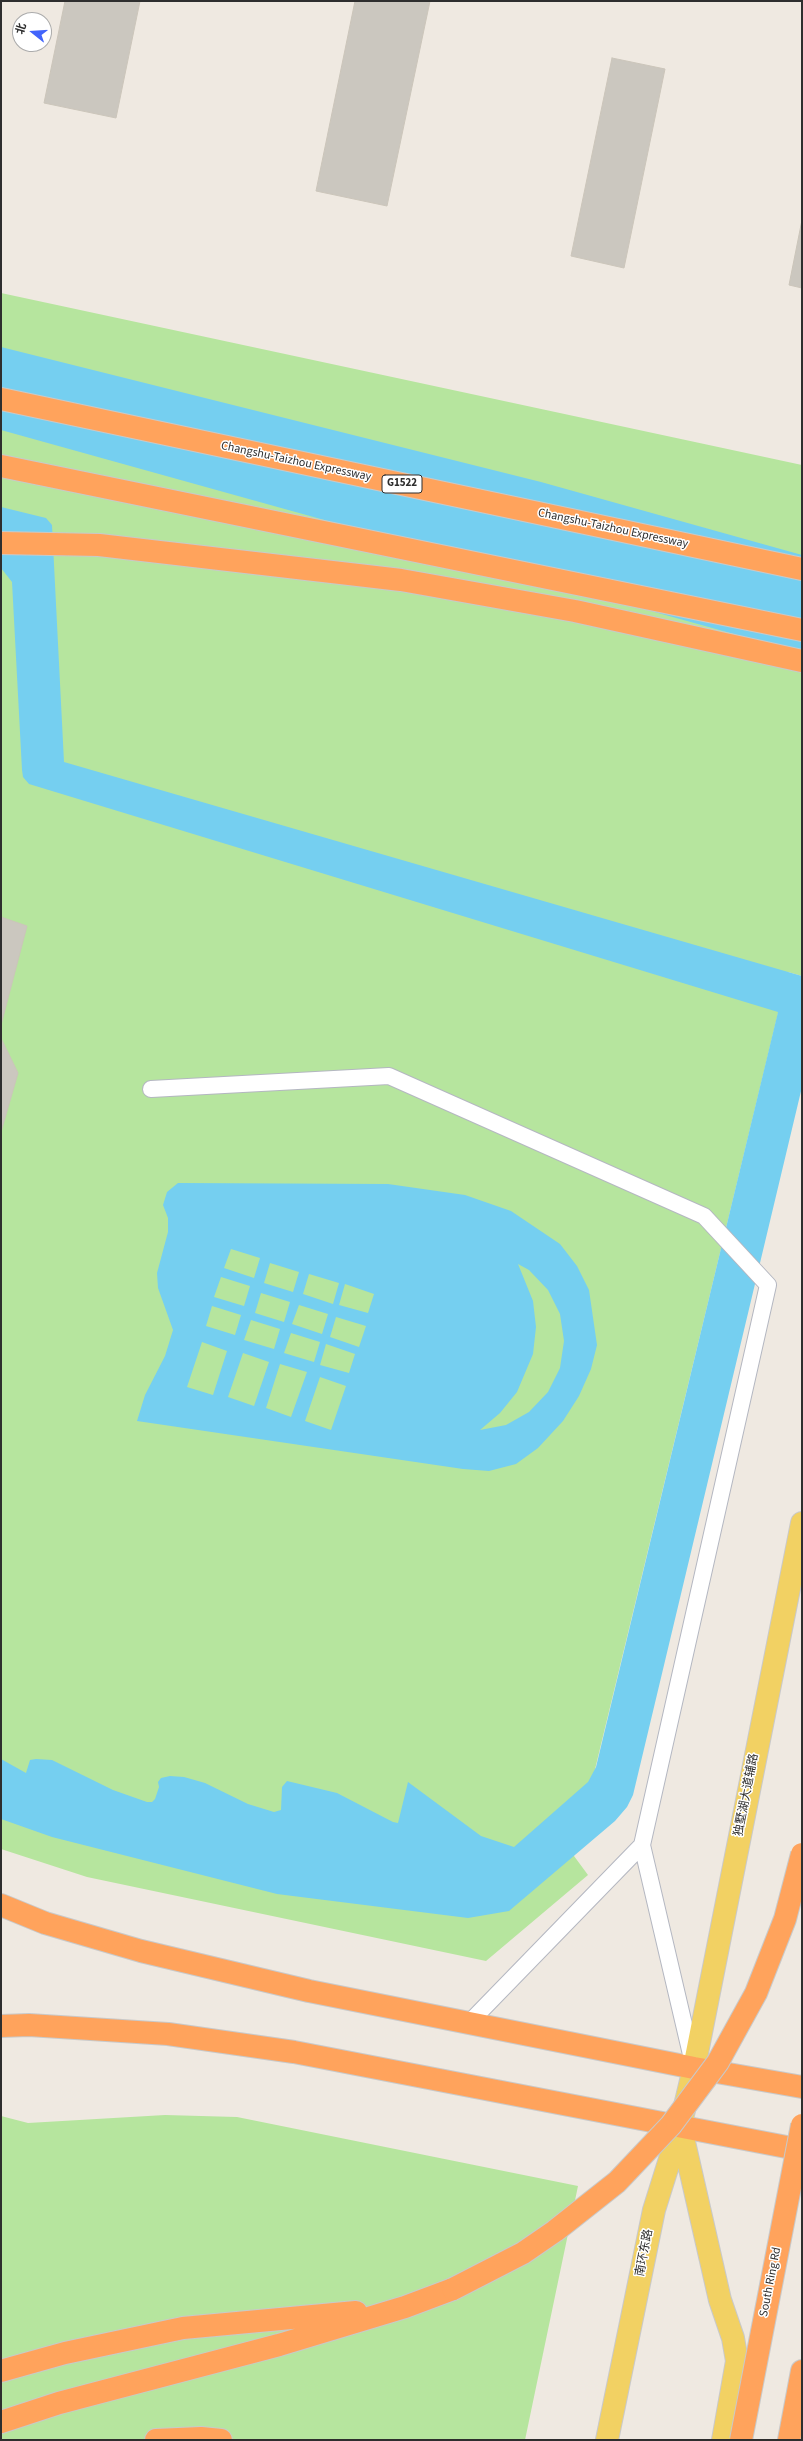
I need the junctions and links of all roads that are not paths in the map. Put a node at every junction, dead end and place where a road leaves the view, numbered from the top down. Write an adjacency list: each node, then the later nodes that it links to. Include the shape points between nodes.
1 (1, 399): 4 (highway, Changshu-Taizhou Expressway / G1522)
2 (1, 466): 5 (highway)
3 (1, 543): 6 (highway, via 99,545 401,580 575,611)
4 (802, 569)
5 (802, 630)
6 (802, 661)
7 (151, 1089): 9 (lane, via 389,1076 704,1216 768,1285)
8 (802, 1523): 14 (main road, 独墅湖大道辅路)
9 (642, 1845): 12 (lane); 14 (lane)
10 (802, 1854): 19 (highway, bridge, via 785,1919 756,1993 718,2062 671,2125 617,2182 555,2231 488,2272)
11 (1, 1905): 12 (highway, via 45,1923 141,1951 308,1991)
12 (469, 2023): 14 (highway)
13 (1, 2026): 17 (highway, via 168,2034 294,2052)
14 (694, 2068): 15 (highway); 17 (main road, 南环东路)
15 (802, 2087)
16 (802, 2125): 27 (highway, South Ring Rd, bridge)
17 (680, 2127): 18 (highway); 25 (main road, 南环东路, via 654,2210); 26 (main road, via 720,2300 733,2338 737,2361)
18 (802, 2150)
19 (405, 2307): 20 (highway, via 183,2328 65,2353); 22 (highway, via 279,2345 59,2403)
20 (1, 2371)
21 (802, 2371): 28 (highway)
22 (1, 2422)
23 (156, 2440): 24 (highway)
24 (221, 2440)
25 (607, 2440)
26 (723, 2440)
27 (741, 2440)
28 (789, 2440)

